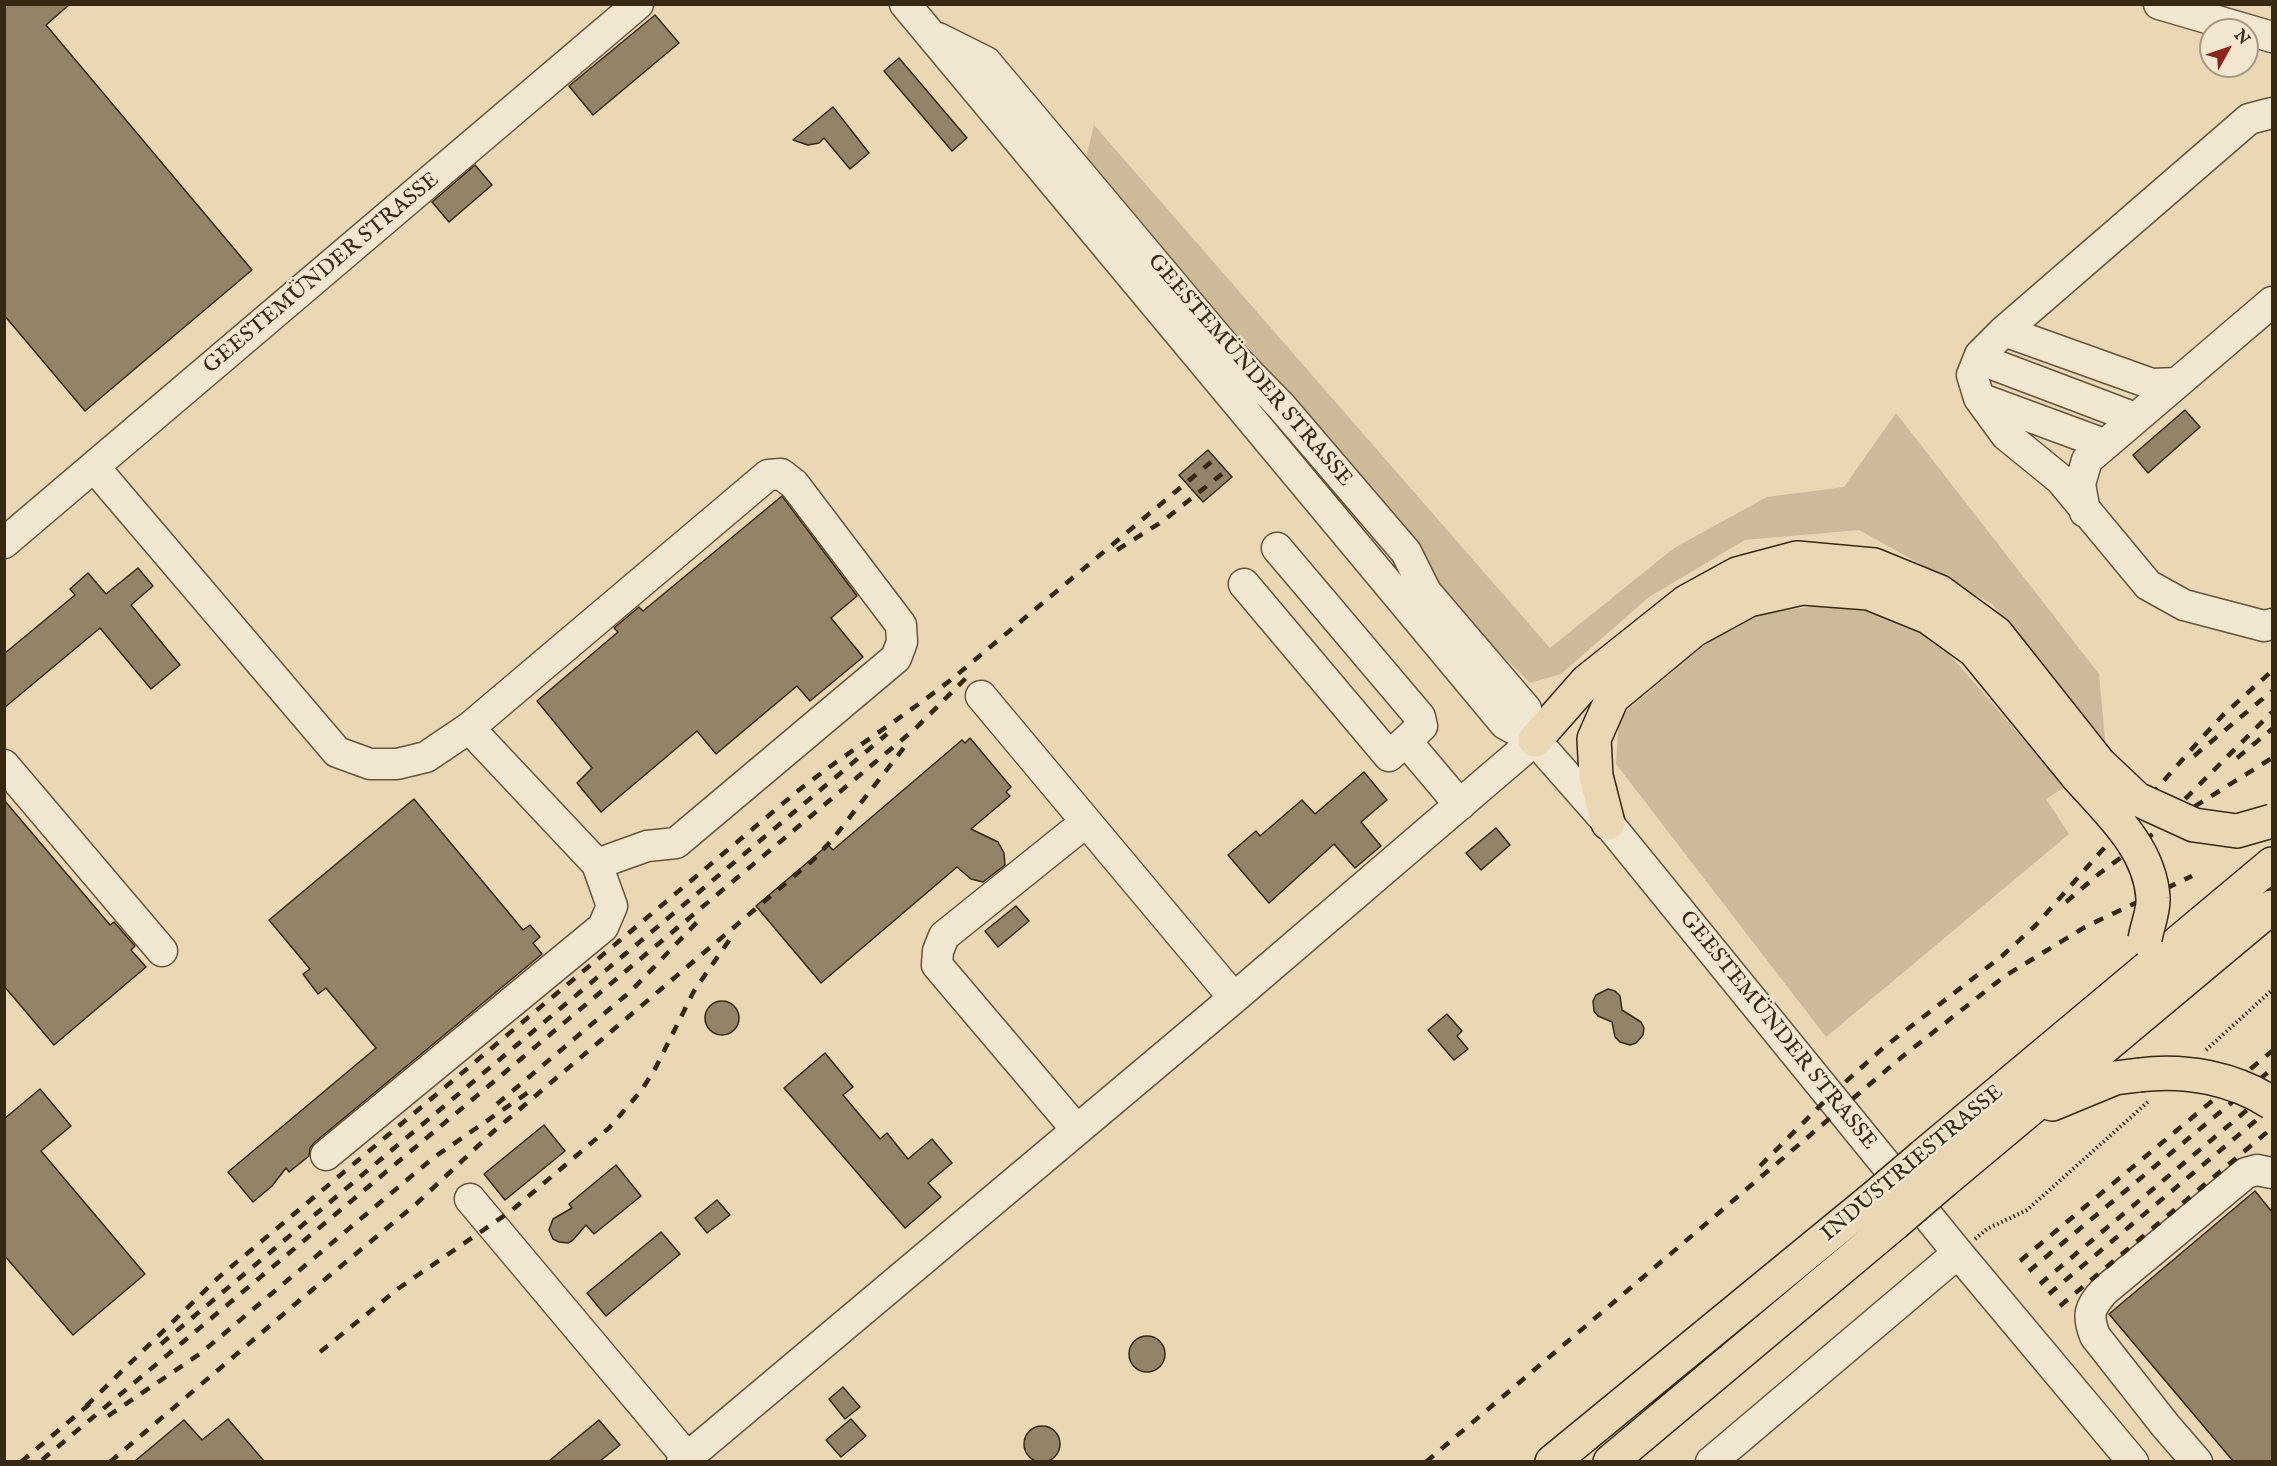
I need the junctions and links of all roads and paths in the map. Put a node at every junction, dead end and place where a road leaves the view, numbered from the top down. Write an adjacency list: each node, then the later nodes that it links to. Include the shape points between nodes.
1 (638, 4): 14 (street, GEESTEMÜNDER STRASSE)
2 (905, 4): 23 (street, GEESTEMÜNDER STRASSE, via 1505,724)
3 (2159, 4): 4 (street)
4 (2217, 11): 5 (street)
5 (2272, 37)
6 (2272, 113): 8 (street, via 2248,119)
7 (2272, 302): 10 (street)
8 (2004, 332): 9 (street); 10 (street, via 2152,384)
9 (1979, 359): 11 (street, via 1972,375); 12 (street)
10 (2177, 383): 12 (street)
11 (1979, 398): 13 (street); 15 (street, via 2006,435 2060,479)
12 (2135, 418): 13 (street)
13 (2104, 444): 15 (street, via 2086,460 2080,484)
14 (95, 468): 16 (street, GEESTEMÜNDER STRASSE); 22 (street, via 337,752 370,764 397,764 426,757)
15 (2085, 512): 19 (street, via 2148,585 2184,605 2264,627)
16 (4, 543)
17 (1277, 548): 24 (street, via 1420,717 1422,726)
18 (1244, 584): 24 (street, via 1389,756)
19 (2272, 624)
20 (981, 696): 29 (street)
21 (1612, 698): 23 (highway); 26 (highway, via 1694,630 1749,600 1803,588 1869,593 1928,617 1975,651); 30 (highway, via 1594,739 1596,776)
22 (469, 728): 31 (street); 31 (street, via 768,475 781,474 794,484 901,625 902,642 896,658 676,843 647,846)
23 (1535, 740): 26 (highway, via 1587,681 1686,602 1737,574 1797,558 1874,565 1941,592 1996,633); 27 (street); 30 (street, GEESTEMÜNDER STRASSE)
24 (1406, 741): 27 (street)
25 (4, 765): 34 (street)
26 (2089, 770): 28 (highway, bridge, via 2137,799 2194,825 2237,831); 38 (highway, bridge, via 2133,839 2147,870 2154,899 2145,939 2133,958)
27 (1460, 805): 36 (street)
28 (2272, 821)
29 (1086, 822): 36 (street); 42 (street, via 944,936 938,951 938,965)
30 (1608, 823): 47 (street, GEESTEMÜNDER STRASSE)
31 (597, 864): 43 (street, via 612,906 603,927)
32 (2272, 864): 38 (highway, INDUSTRIESTRASSE)
33 (2272, 908): 41 (highway, INDUSTRIESTRASSE)
34 (162, 951)
35 (2272, 990): 37 (path)
36 (1234, 998): 42 (street)
37 (2202, 1053)
38 (2008, 1084): 46 (highway, INDUSTRIESTRASSE, bridge, via 1923,1156)
39 (2145, 1088): 40 (highway, bridge, via 2163,1072 2227,1081); 41 (highway, via 2115,1078); 47 (path, via 2027,1210 1987,1229)
40 (2272, 1103)
41 (2015, 1121): 46 (highway, INDUSTRIESTRASSE, bridge, via 1944,1181)
42 (1077, 1130): 49 (street)
43 (327, 1155)
44 (2272, 1173): 53 (street, via 2246,1173 2092,1305 2089,1321 2095,1336)
45 (470, 1199): 49 (street)
46 (1885, 1210): 50 (highway, INDUSTRIESTRASSE); 51 (highway, INDUSTRIESTRASSE)
47 (1958, 1253): 48 (street, GEESTEMÜNDER STRASSE); 52 (street)
48 (2119, 1457)
49 (687, 1460)
50 (1552, 1461)
51 (1610, 1461)
52 (1712, 1461)
53 (2198, 1461)

